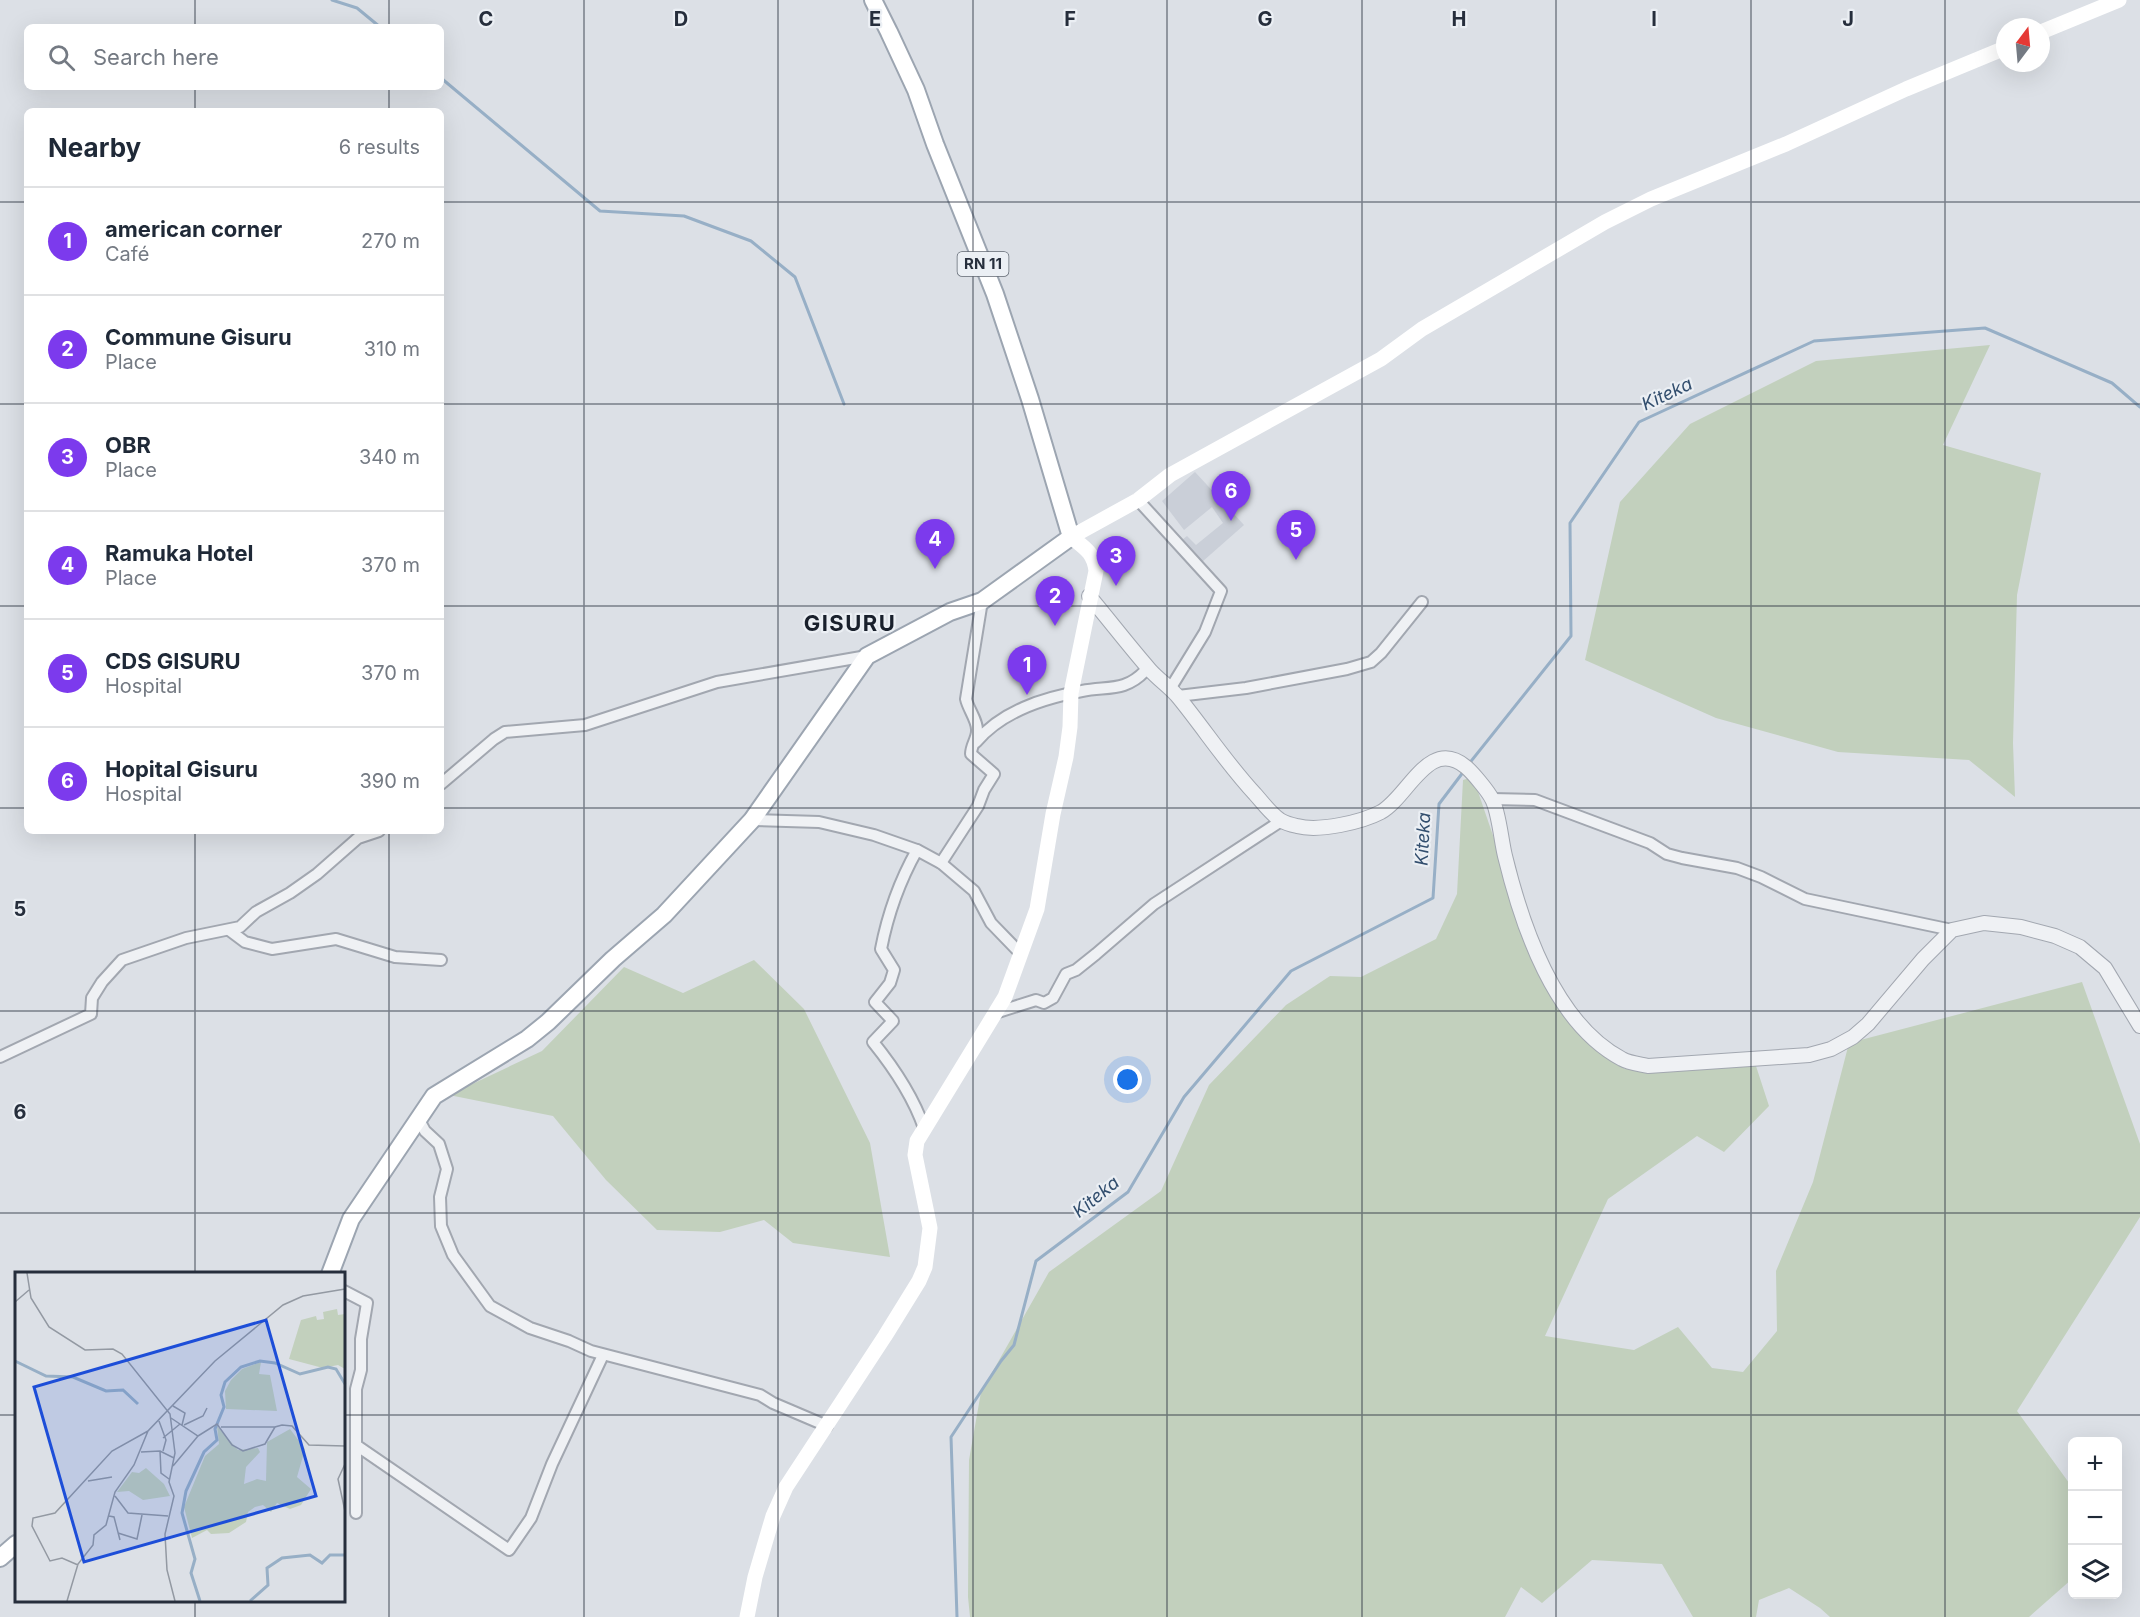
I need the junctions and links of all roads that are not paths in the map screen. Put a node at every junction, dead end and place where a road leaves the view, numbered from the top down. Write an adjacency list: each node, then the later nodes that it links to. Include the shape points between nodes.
1 (873, 0): 6 (main road, RN 11, via 916,90 995,294)
2 (2120, 0): 3 (main road)
3 (2050, 29)
4 (1996, 52): 5 (main road, via 1605,222 1422,329 1381,359 1170,475)
5 (1138, 500): 6 (main road); 13 (street, via 1221,591)
6 (1071, 537): 7 (main road, via 1095,561); 8 (main road)
7 (1089, 596): 11 (street); 12 (main road)
8 (982, 601): 10 (main road, via 950,612); 14 (street, via 966,689 969,710 977,725)
9 (1422, 602): 13 (street, via 1371,662 1246,688)
10 (867, 656): 15 (street, via 717,682 585,724 505,732); 17 (main road)
11 (1151, 671): 12 (street, via 1124,686); 13 (street)
12 (1071, 693): 14 (street, via 1016,710); 24 (main road, via 1067,747 1037,909)
13 (1174, 693): 18 (street, via 1233,771)
14 (971, 747): 21 (street, via 971,754 994,774)
15 (444, 781)
16 (1492, 799): 18 (street, via 1467,767 1443,758 1423,768 1381,812 1324,827 1300,827); 23 (street, via 1535,800 1650,843 1667,854 1737,868 1805,898); 23 (street, via 1520,908 1549,981 1577,1021 1606,1049 1624,1060 1648,1066 1809,1055 1831,1049 1868,1024)
17 (752, 820): 20 (street, via 819,822); 29 (main road, via 664,915 548,1022 527,1039 440,1091)
18 (1281, 821): 26 (street, via 1154,904 1076,970 1066,974 1053,998)
19 (370, 834): 22 (street, via 358,838 317,874 256,912 240,927)
20 (917, 850): 21 (street); 30 (street, via 890,909 881,949 894,970 890,983 875,1002 893,1021 873,1042 908,1093)
21 (941, 863): 24 (street, via 974,891 991,923)
22 (229, 930): 25 (street, via 245,942 272,948 336,939 395,957); 28 (street, via 186,938 122,960 92,998 91,1014)
23 (1952, 930): 27 (street, via 1984,923 2021,927 2080,946 2105,968)
24 (1020, 953): 26 (main road, via 1005,997)
25 (441, 960)
26 (995, 1013): 30 (main road)
27 (2140, 1026)
28 (0, 1057)
29 (419, 1120): 31 (main road, via 351,1219); 33 (street, via 440,1144 447,1169 440,1197 441,1226 453,1255 490,1306 530,1328)
30 (924, 1128): 34 (main road, via 915,1155 930,1228 925,1267)
31 (331, 1272)
32 (345, 1292): 35 (street, via 367,1303 356,1389)
33 (603, 1355): 34 (street, via 760,1395); 35 (street, via 531,1518 509,1550)
34 (827, 1426): 39 (main road, via 786,1486 772,1516)
35 (356, 1445): 36 (street)
36 (356, 1513)
37 (15, 1545): 38 (main road)
38 (0, 1558)
39 (747, 1617)

